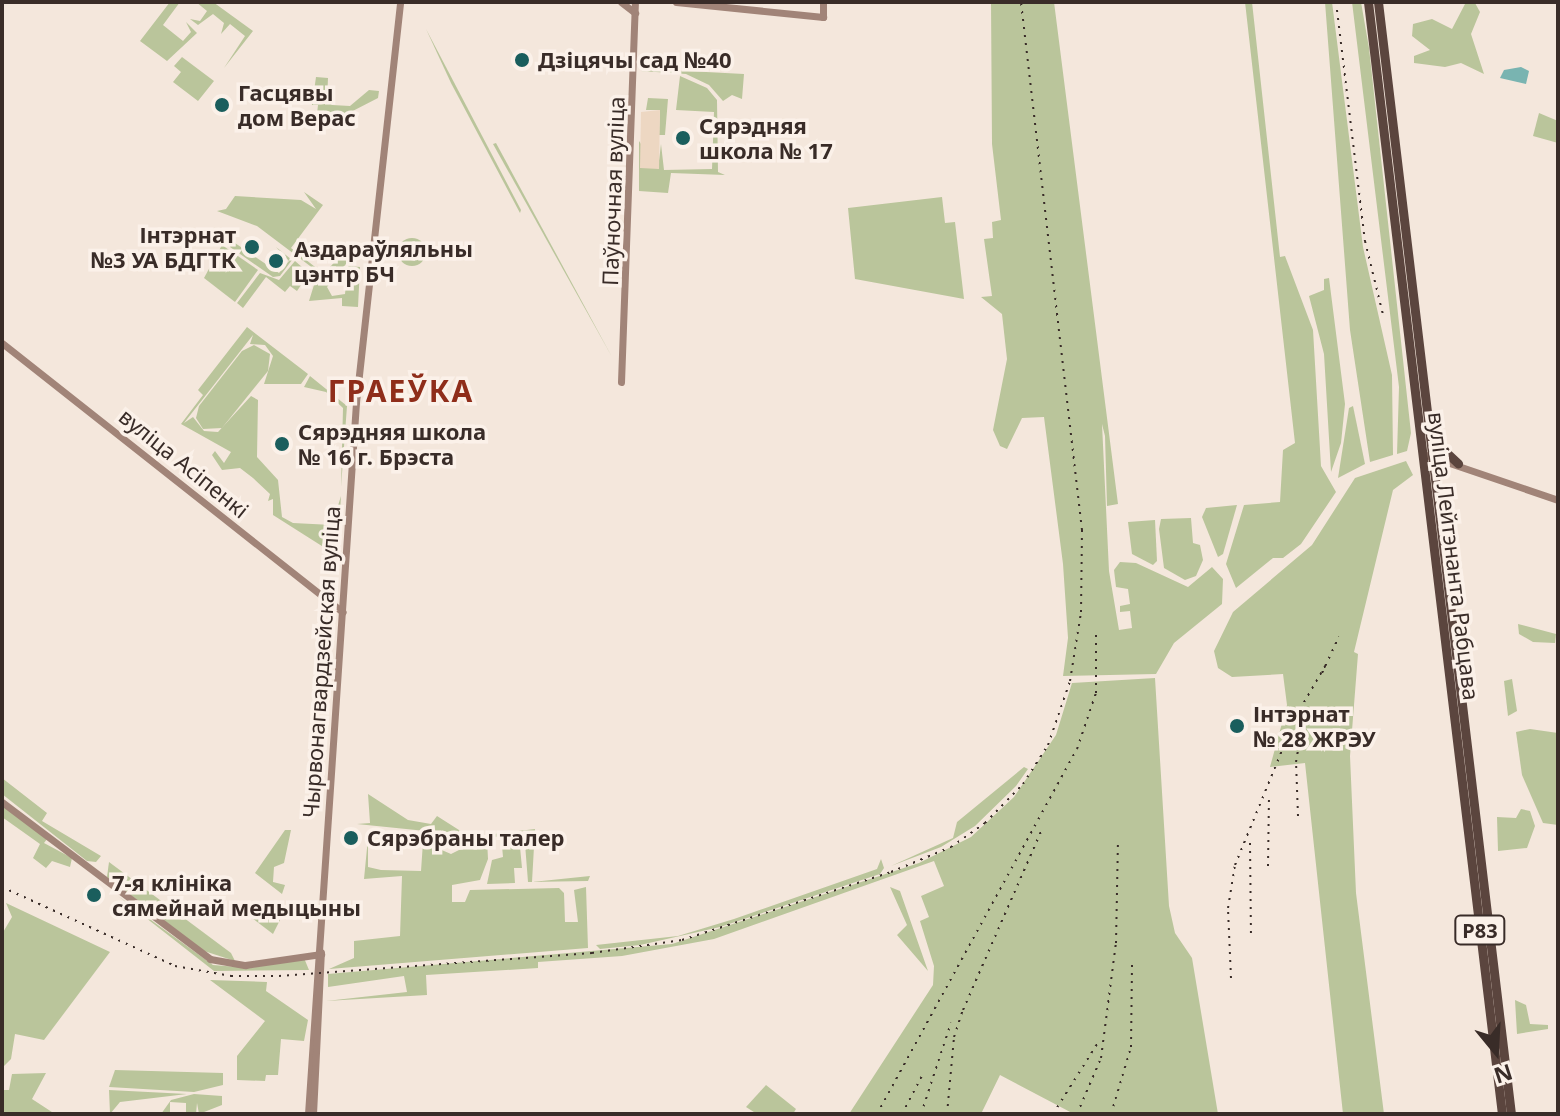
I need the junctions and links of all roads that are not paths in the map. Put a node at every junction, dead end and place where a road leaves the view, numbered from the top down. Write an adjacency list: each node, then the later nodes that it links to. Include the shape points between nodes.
1 (400, 2): 16 (main road, Чырвонагвардзейская вуліца, via 356,402)
2 (621, 2): 8 (main road)
3 (635, 2): 8 (main road, Паўночная вуліца)
4 (676, 2): 5 (main road, via 823,17)
5 (823, 2)
6 (1378, 2): 11 (highway, вуліца Лейтэнанта Рабцава / Р83)
7 (1368, 5): 12 (highway, вуліца Лейтэнанта Рабцава / Р83)
8 (635, 13): 10 (main road, Паўночная вуліца)
9 (2, 343): 16 (main road, вуліца Асіпенкі)
10 (621, 382)
11 (1431, 435): 12 (highway, вуліца Лейтэнанта Рабцава / Р83); 13 (highway)
12 (1428, 454): 13 (main road); 14 (highway, вуліца Лейтэнанта Рабцава / Р83); 20 (highway, вуліца Лейтэнанта Рабцава / Р83)
13 (1458, 463): 14 (highway, via 1443,467); 15 (main road)
14 (1437, 482): 21 (highway, вуліца Лейтэнанта Рабцава / Р83)
15 (1558, 500)
16 (343, 612): 18 (main road, Чырвонагвардзейская вуліца)
17 (2, 802): 18 (main road, via 210,959 245,965)
18 (318, 954): 19 (main road, Чырвонагвардзейская вуліца)
19 (310, 1114)
20 (1502, 1114)
21 (1511, 1114)

